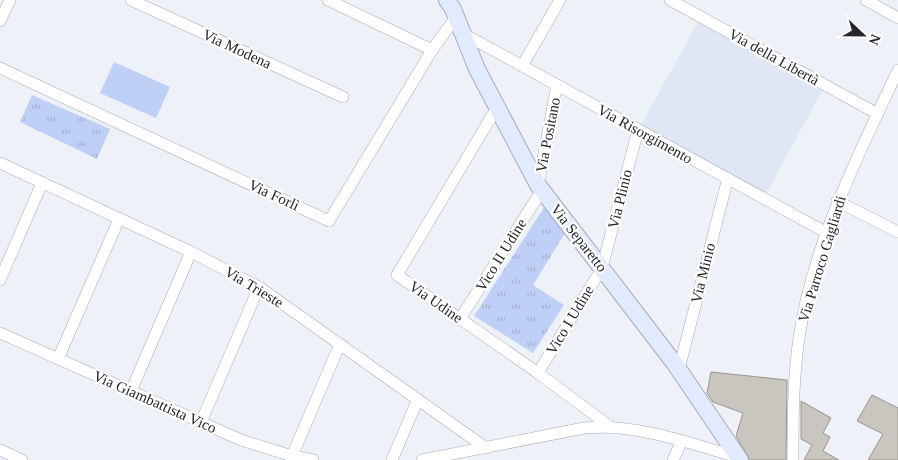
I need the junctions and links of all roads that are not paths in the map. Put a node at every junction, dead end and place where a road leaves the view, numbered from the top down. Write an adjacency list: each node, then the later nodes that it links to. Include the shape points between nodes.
1 (10, 0): 9 (street)
2 (131, 0): 16 (street, Via Modena)
3 (328, 0): 11 (street)
4 (560, 0): 12 (street)
5 (670, 0): 18 (street, Via della Libertà)
6 (866, 0): 8 (street)
7 (453, 6): 10 (street, Via Separetto); 11 (street, Via Forlì)
8 (898, 18)
9 (0, 20)
10 (464, 34): 12 (street, Via Risorgimento); 17 (street, Via Separetto)
11 (432, 50): 13 (street, Via Forlì, via 330,221)
12 (522, 66): 15 (street, Via Risorgimento)
13 (0, 68)
14 (898, 70): 18 (street, Via Parroco Gagliardi)
15 (557, 85): 19 (street, Via Risorgimento); 23 (street, Via Positano)
16 (343, 97)
17 (496, 109): 23 (street, Via Separetto); 32 (street, Via Udine, via 397,275)
18 (878, 114): 24 (street, Via Parroco Gagliardi)
19 (638, 130): 21 (street, Via Risorgimento); 29 (street, Via Plinio)
20 (0, 163): 22 (street, Via Trieste)
21 (728, 178): 27 (street, Via Risorgimento); 36 (street, Via Minio)
22 (42, 183): 25 (street, Via Trieste); 30 (street)
23 (540, 188): 29 (street, Via Separetto); 32 (street, Vico II Udine)
24 (837, 201): 26 (street); 27 (street, Via Parroco Gagliardi)
25 (119, 219): 28 (street, Via Trieste); 35 (street)
26 (898, 232)
27 (827, 233): 52 (street, Via Parroco Gagliardi, via 807,298 799,339)
28 (191, 252): 31 (street, Via Trieste); 38 (street)
29 (602, 268): 36 (street, Via Separetto); 37 (street, Vico I Udine)
30 (0, 280)
31 (259, 287): 34 (street, Via Trieste); 40 (street)
32 (460, 319): 37 (street, Via Udine)
33 (0, 333): 35 (street, Via Giambattista Vico)
34 (340, 344): 39 (street, Via Trieste); 45 (street)
35 (58, 359): 38 (street, Via Giambattista Vico)
36 (679, 369): 46 (street, Via Separetto)
37 (538, 373): 41 (street, Via Udine)
38 (131, 391): 40 (street, Via Giambattista Vico)
39 (418, 399): 43 (street, Via Trieste); 49 (street)
40 (201, 422): 45 (street, Via Giambattista Vico, via 241,440)
41 (608, 425): 43 (street); 46 (street)
42 (679, 447): 51 (street)
43 (486, 448): 50 (street)
44 (0, 450): 47 (street)
45 (292, 456): 48 (street, Via Giambattista Vico)
46 (739, 459)
47 (22, 460)
48 (313, 460)
49 (392, 460)
50 (422, 460)
51 (673, 460)
52 (793, 460)

